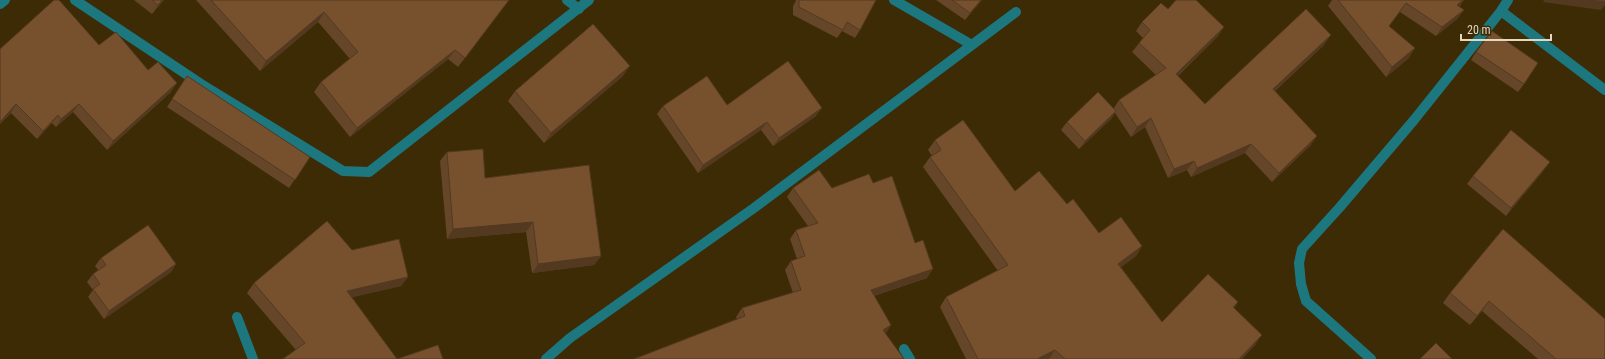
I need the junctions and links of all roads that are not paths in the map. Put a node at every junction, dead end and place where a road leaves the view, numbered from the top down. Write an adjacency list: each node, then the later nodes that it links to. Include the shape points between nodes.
1 (5, 0): 7 (street)
2 (74, 0): 8 (street, via 201,84 343,171 369,172)
3 (567, 0): 8 (street)
4 (589, 0): 8 (street)
5 (894, 0): 11 (street)
6 (1508, 0): 9 (street)
7 (0, 4)
8 (579, 9)
9 (1501, 11): 12 (street); 18 (street, via 1414,120 1302,249 1299,263 1306,301)
10 (1016, 12): 11 (street)
11 (972, 45): 16 (street, via 754,208 570,338)
12 (1605, 90)
13 (237, 317): 15 (street)
14 (904, 349): 17 (street)
15 (253, 359)
16 (546, 359)
17 (910, 359)
18 (1371, 359)

